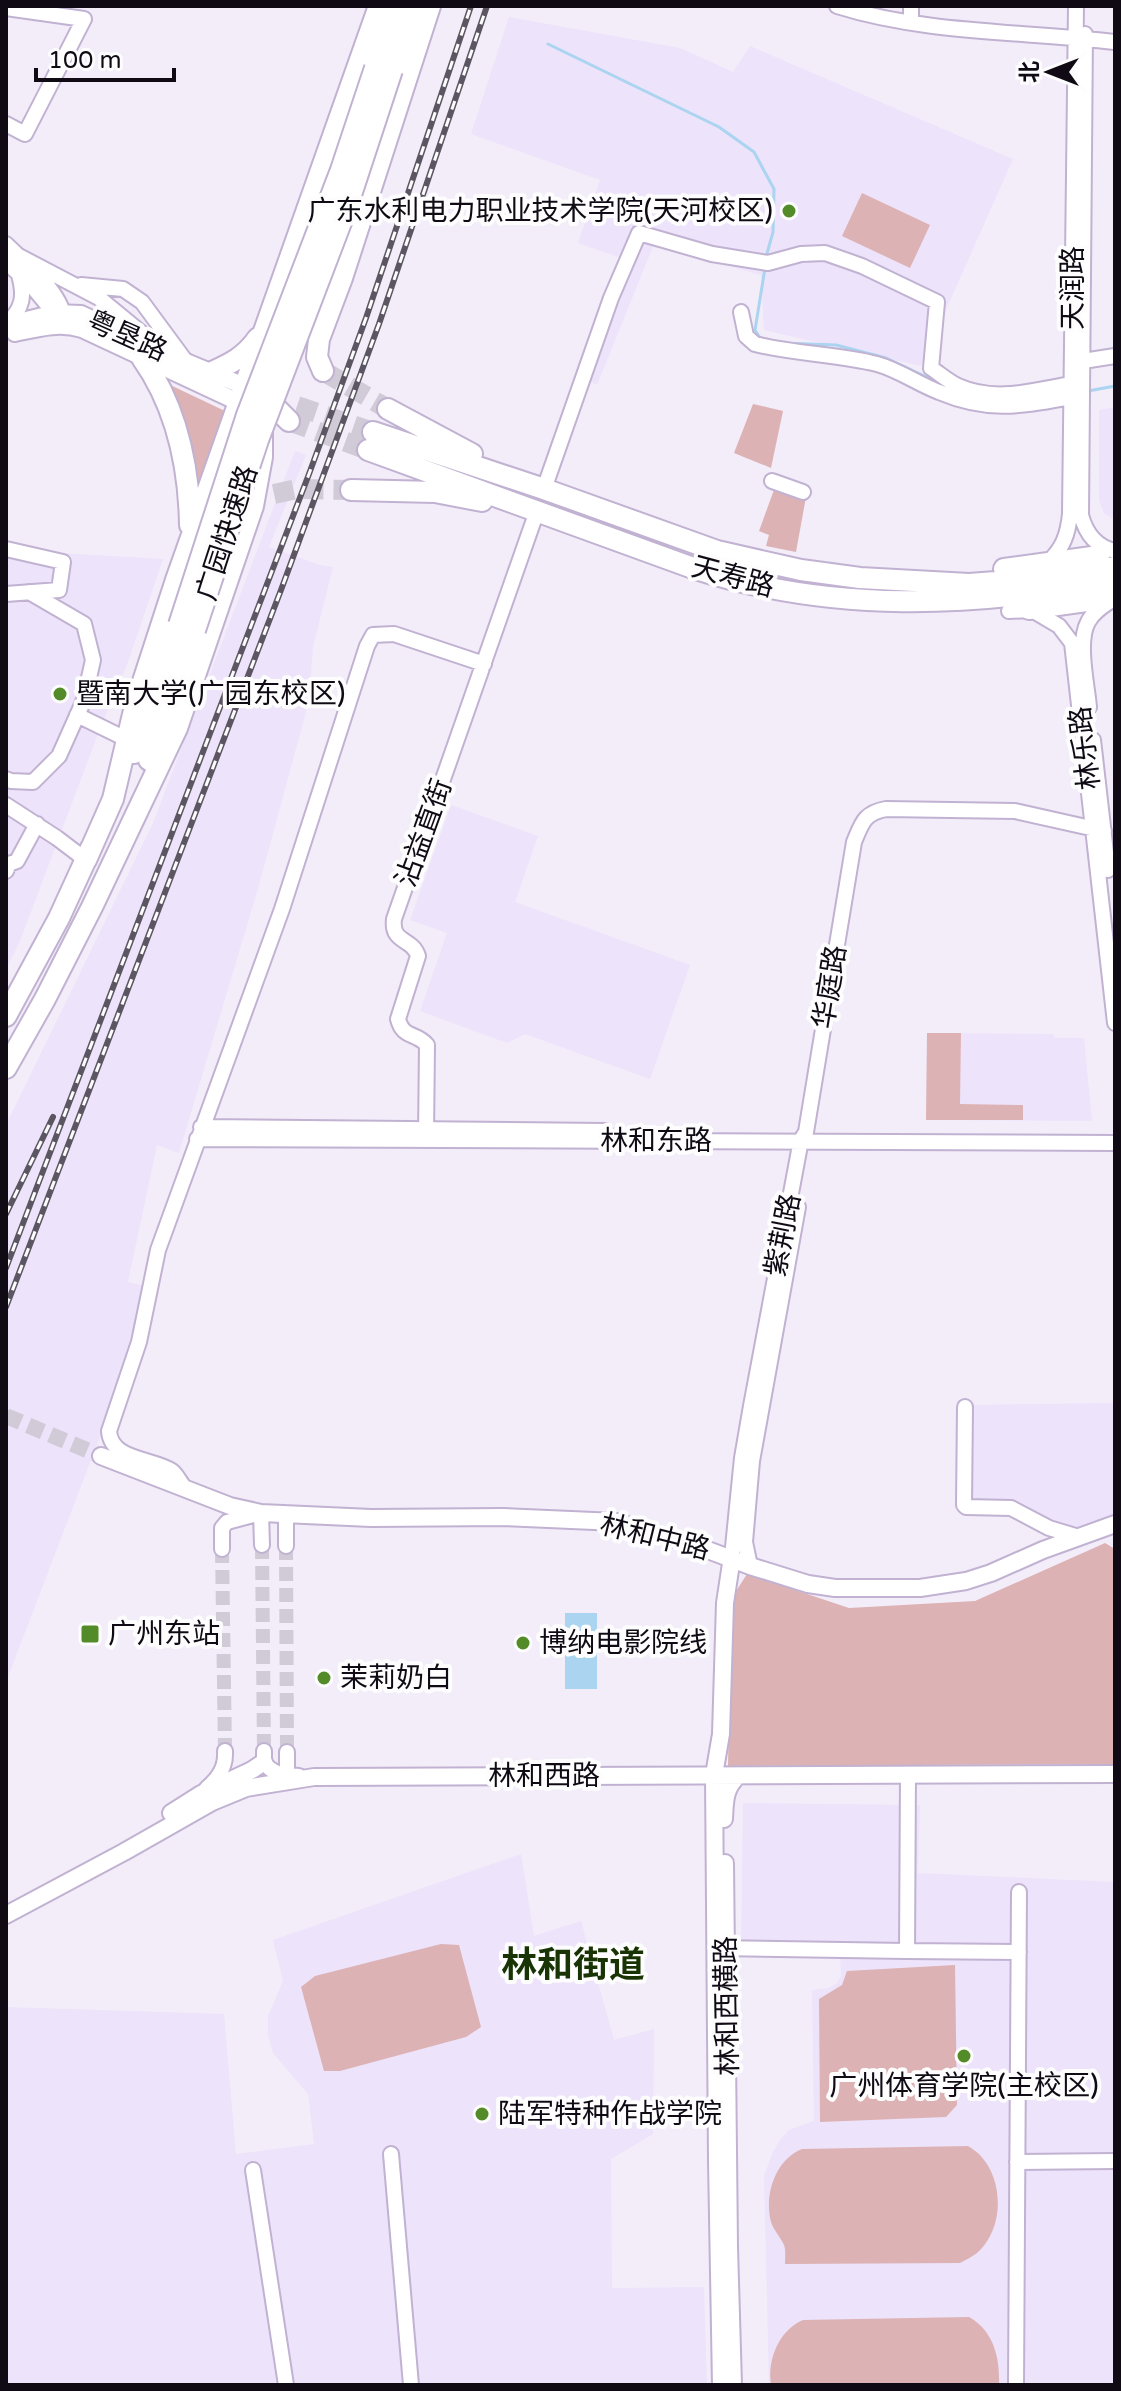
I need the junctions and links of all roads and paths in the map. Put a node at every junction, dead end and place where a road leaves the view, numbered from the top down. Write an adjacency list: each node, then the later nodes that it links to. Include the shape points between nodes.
1 (379, 6): 15 (highway)
2 (395, 6): 13 (highway, 广园快速路)
3 (413, 6): 13 (highway, 广园快速路)
4 (430, 6): 16 (highway)
5 (837, 6): 10 (street)
6 (911, 6): 10 (street)
7 (1076, 6): 11 (street, 天润路)
8 (1085, 6): 11 (street, 天润路)
9 (6, 8): 14 (street, via 84,19 25,134)
10 (911, 22): 11 (street)
11 (1080, 38): 12 (street); 29 (street, 天润路); 33 (street, 天润路)
12 (1115, 42)
13 (384, 69): 60 (highway, 广园快速路, bridge, via 348,204)
14 (6, 124)
15 (310, 206): 16 (highway, via 313,226 325,237 345,236); 18 (highway)
16 (360, 225): 20 (highway)
17 (11, 258): 19 (street); 22 (street, via 57,298); 23 (street, via 23,290 18,312)
18 (287, 271): 20 (highway, via 287,294 298,308 314,308); 24 (highway)
19 (77, 285): 26 (street); 30 (street, via 123,289 142,302)
20 (337, 291): 31 (highway, via 319,339 317,357)
21 (741, 312): 33 (street, via 746,336 755,344 881,365 941,393 990,407 1022,405)
22 (61, 317): 23 (main road, 粤垦路); 25 (main road, 粤垦路); 26 (main road, 粤垦路, via 94,319); 28 (main road, 粤垦路)
23 (6, 324)
24 (267, 325): 32 (highway, via 244,355); 34 (highway); 35 (highway, via 264,360)
25 (6, 335)
26 (169, 355): 30 (main road, 粤垦路)
27 (1115, 356): 29 (street)
28 (142, 358): 34 (main road, 粤垦路); 47 (highway, via 171,410 185,469)
29 (1083, 361): 33 (street, 天润路)
30 (187, 363): 32 (main road, 粤垦路)
31 (323, 371)
32 (210, 373): 34 (main road, 粤垦路)
33 (1077, 390): 39 (street, via 992,395 958,386 931,368 937,302 825,253 768,263 639,233); 49 (street, 天润路, via 1081,515 1090,537); 51 (street, 天润路, via 1068,532)
34 (241, 394): 35 (highway); 37 (highway)
35 (277, 408): 37 (highway, via 240,424); 45 (highway)
36 (388, 409): 39 (highway)
37 (223, 444): 43 (highway)
38 (772, 481): 41 (street)
39 (544, 489): 44 (highway, 天寿路, via 370,441); 46 (highway, 天寿路)
40 (351, 490): 44 (highway, via 435,492)
41 (803, 492)
42 (274, 494): 45 (highway)
43 (202, 506): 45 (highway, via 222,499 233,503); 47 (highway)
44 (537, 511): 50 (highway, 天寿路); 61 (street, 沾益直街)
45 (247, 526): 74 (highway, via 177,728)
46 (660, 531): 50 (highway); 53 (highway, 天寿路, via 775,565)
47 (191, 539): 63 (highway)
48 (6, 549): 55 (street, via 63,562 59,590)
49 (1115, 552): 51 (highway)
50 (652, 553): 58 (highway, 天寿路, via 759,586)
51 (1047, 563): 53 (highway)
52 (1115, 567): 53 (highway, 天寿路, via 989,583)
53 (897, 580)
54 (1115, 582): 58 (highway, 天寿路, via 993,600)
55 (29, 592): 56 (street); 62 (street, via 84,624 93,660)
56 (6, 594)
57 (1115, 598): 59 (highway); 68 (street, 林乐路, via 1094,613 1083,638)
58 (890, 603): 59 (highway, via 952,612)
59 (1009, 611): 68 (street, 林乐路, via 1032,610 1059,626 1072,643)
60 (187, 628): 65 (highway, 广园快速路); 69 (highway, 广园快速路, via 150,757)
61 (484, 664): 79 (street, via 394,634 373,635 282,909); 81 (street, 沾益直街, via 393,929 418,956 398,1019 407,1034 427,1045)
62 (77, 715): 63 (street); 64 (street, via 59,756 33,782)
63 (126, 739): 65 (highway)
64 (6, 779)
65 (113, 799): 70 (highway)
66 (6, 805): 67 (street)
67 (37, 824): 70 (street); 72 (street)
68 (1099, 830): 71 (street, 林乐路); 76 (street, 林乐路); 82 (street, 华庭路, via 1015,811 886,809 864,820 854,842)
69 (108, 849): 74 (highway); 77 (highway, 广园快速路)
70 (86, 860): 75 (highway)
71 (1111, 866): 73 (street, 林乐路)
72 (6, 871)
73 (1115, 930)
74 (58, 975): 78 (highway)
75 (6, 1016)
76 (1115, 1023)
77 (6, 1046)
78 (6, 1068)
79 (199, 1133): 81 (street, 林和东路); 86 (street, via 158,1250 139,1342 109,1431 113,1444 124,1453 170,1470)
80 (1115, 1133): 82 (street, 林和东路)
81 (426, 1135): 82 (street, 林和东路)
82 (806, 1138): 83 (street, 林和东路); 97 (street, 紫荆路, via 751,1406); 98 (street, 紫荆路, via 752,1461 745,1531)
83 (1115, 1143)
84 (965, 1407): 90 (street, via 964,1505 1011,1508)
85 (101, 1456): 86 (main road, 林和中路)
86 (184, 1487): 87 (main road, 林和中路)
87 (261, 1513): 88 (main road, 林和中路); 93 (street); 95 (street, via 227,1522)
88 (286, 1515): 94 (street); 97 (main road, 林和中路, via 617,1522)
89 (1115, 1523): 92 (main road, 林和中路)
90 (1041, 1524): 92 (street); 96 (street)
91 (1115, 1531): 92 (main road)
92 (1086, 1534): 96 (main road, 林和中路)
93 (262, 1545)
94 (286, 1546)
95 (222, 1549)
96 (1043, 1550): 98 (main road, 林和中路, via 979,1577 920,1588 835,1588)
97 (732, 1557): 98 (main road, 林和中路); 103 (main road, 紫荆路)
98 (750, 1566)
99 (287, 1752): 102 (street)
100 (264, 1756): 102 (street, via 272,1771); 107 (main road)
101 (1115, 1774): 104 (main road, 林和西路)
102 (287, 1775): 106 (street)
103 (714, 1775): 105 (main road, 林和西路); 106 (main road, 林和西路); 113 (main road, 林和西横路)
104 (908, 1775): 105 (main road, 林和西路); 114 (street)
105 (738, 1776): 113 (main road, 林和西横路, via 729,1785 725,1802)
106 (314, 1777): 108 (main road, 林和西路)
107 (234, 1779): 108 (street); 109 (main road); 109 (street, via 225,1756 215,1781)
108 (259, 1785): 112 (main road, 林和西路, via 212,1802)
109 (201, 1794): 111 (main road)
110 (1019, 1892): 115 (street)
111 (6, 1904)
112 (6, 1915)
113 (720, 1948): 114 (street); 122 (main road, 林和西横路); 123 (main road, 林和西横路)
114 (907, 1951): 115 (street)
115 (1019, 1952): 118 (street)
116 (391, 2154): 121 (street)
117 (1115, 2161): 118 (street)
118 (1017, 2162): 124 (street)
119 (253, 2170): 120 (street)
120 (286, 2385)
121 (411, 2385)
122 (721, 2385)
123 (733, 2385)
124 (1016, 2385)

